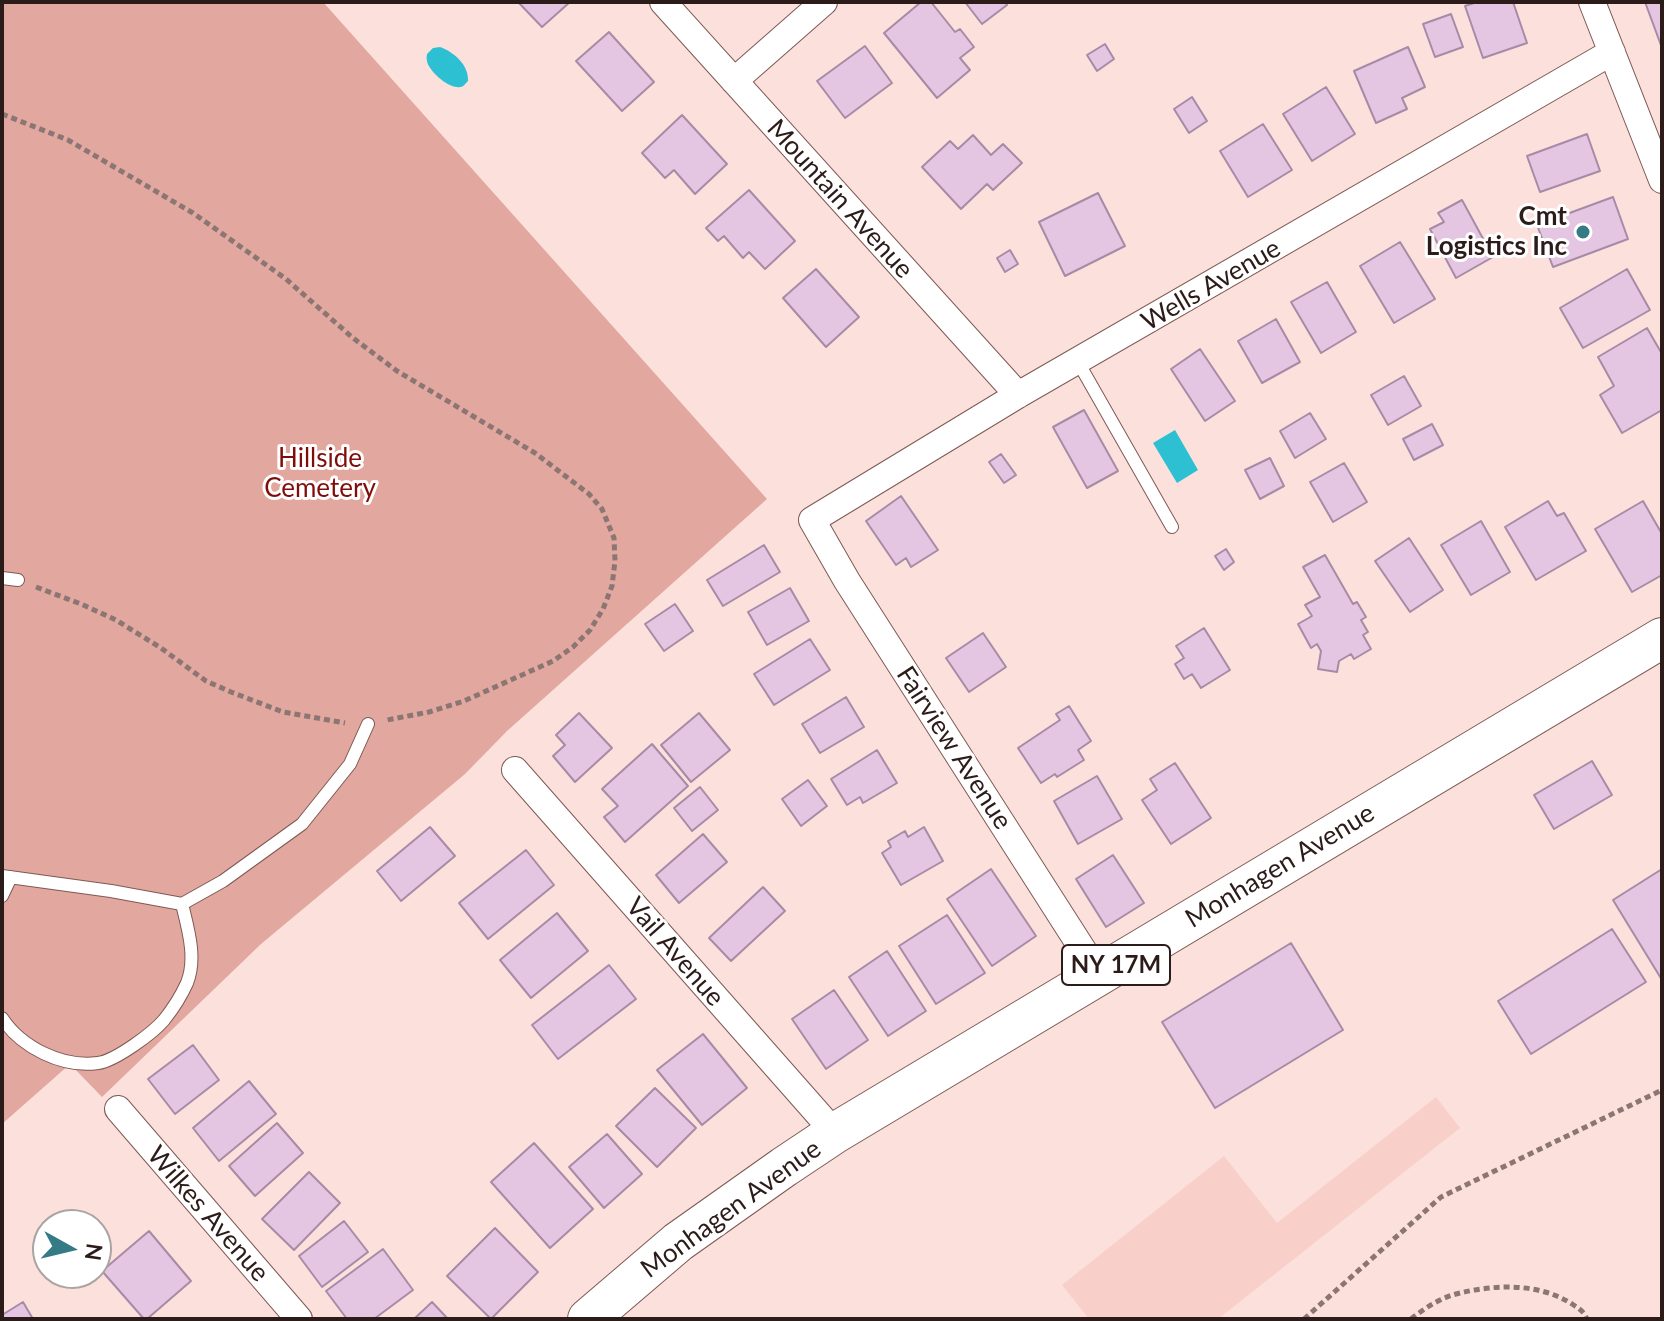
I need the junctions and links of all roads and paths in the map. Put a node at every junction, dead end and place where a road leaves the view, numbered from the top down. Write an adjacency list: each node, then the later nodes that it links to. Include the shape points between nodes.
1 (663, 2): 5 (street, Mountain Avenue)
2 (824, 2): 5 (street)
3 (1592, 2): 4 (street)
4 (1612, 52): 7 (street); 8 (street, Wells Avenue)
5 (734, 81): 9 (street, Mountain Avenue)
6 (2, 114): 15 (path, via 68,140 193,213 286,279 397,371 535,453 602,509 614,538 612,586 590,630 573,647 464,701)
7 (1662, 180)
8 (1078, 362): 9 (street, Wells Avenue); 11 (lane)
9 (1018, 395): 10 (street, Wells Avenue)
10 (812, 520): 20 (street, Fairview Avenue)
11 (1172, 527)
12 (2, 578): 13 (lane)
13 (18, 580): 15 (path, via 116,620 231,692 283,712)
14 (1662, 638): 20 (main road, Monhagen Avenue / NY 17M)
15 (368, 724): 19 (lane, via 350,764 302,824)
16 (515, 770): 24 (street, Vail Avenue)
17 (6, 876): 18 (lane); 19 (lane)
18 (2, 896)
19 (182, 904): 21 (lane, via 192,947 188,981 164,1020 135,1045 101,1063 81,1064 39,1051)
20 (1099, 975): 24 (main road, Monhagen Avenue / NY 17M)
21 (2, 1018)
22 (1662, 1090): 27 (path, via 1441,1197)
23 (118, 1109): 25 (street, Wilkes Avenue)
24 (835, 1133): 26 (main road, Monhagen Avenue / NY 17M, via 678,1242)
25 (291, 1317)
26 (588, 1319)
27 (1304, 1319)
28 (1411, 1319): 29 (path, via 1428,1305 1459,1293 1526,1287 1562,1297)
29 (1587, 1319)

